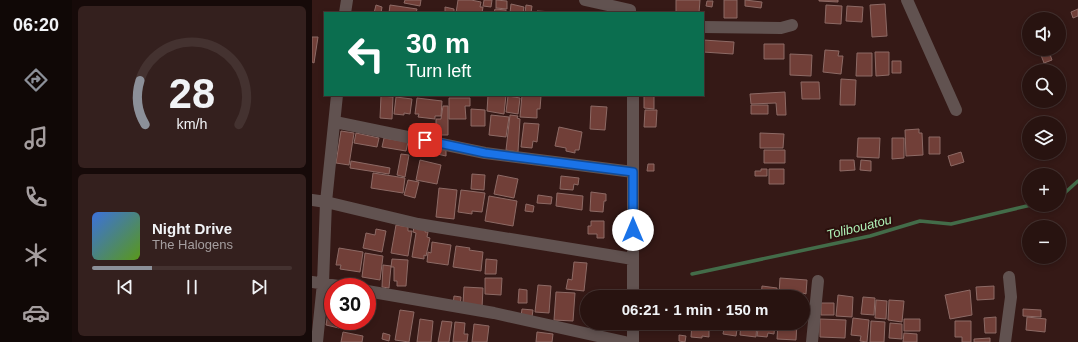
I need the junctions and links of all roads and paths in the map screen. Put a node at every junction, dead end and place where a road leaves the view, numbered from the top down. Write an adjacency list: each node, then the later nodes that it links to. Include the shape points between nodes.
1 (347, 0): 5 (street)
2 (585, 0): 4 (street)
3 (907, 0): 10 (street)
4 (630, 8)
5 (345, 12)
6 (792, 25): 7 (street, via 781,28)
7 (704, 27)
8 (337, 96): 11 (street)
9 (629, 96): 12 (street)
10 (956, 110)
11 (335, 122): 12 (street, via 485,153); 14 (street)
12 (633, 172): 15 (street)
13 (312, 200): 14 (street)
14 (326, 202): 15 (street, via 418,224); 18 (street)
15 (633, 259): 19 (street)
16 (1009, 277): 26 (street, via 1011,297)
17 (818, 281): 25 (street)
18 (317, 282): 22 (street)
19 (633, 290)
20 (376, 293): 23 (street, via 494,313)
21 (633, 330): 24 (street)
22 (317, 342)
23 (625, 342)
24 (633, 342)
25 (812, 342)
26 (1005, 342)

